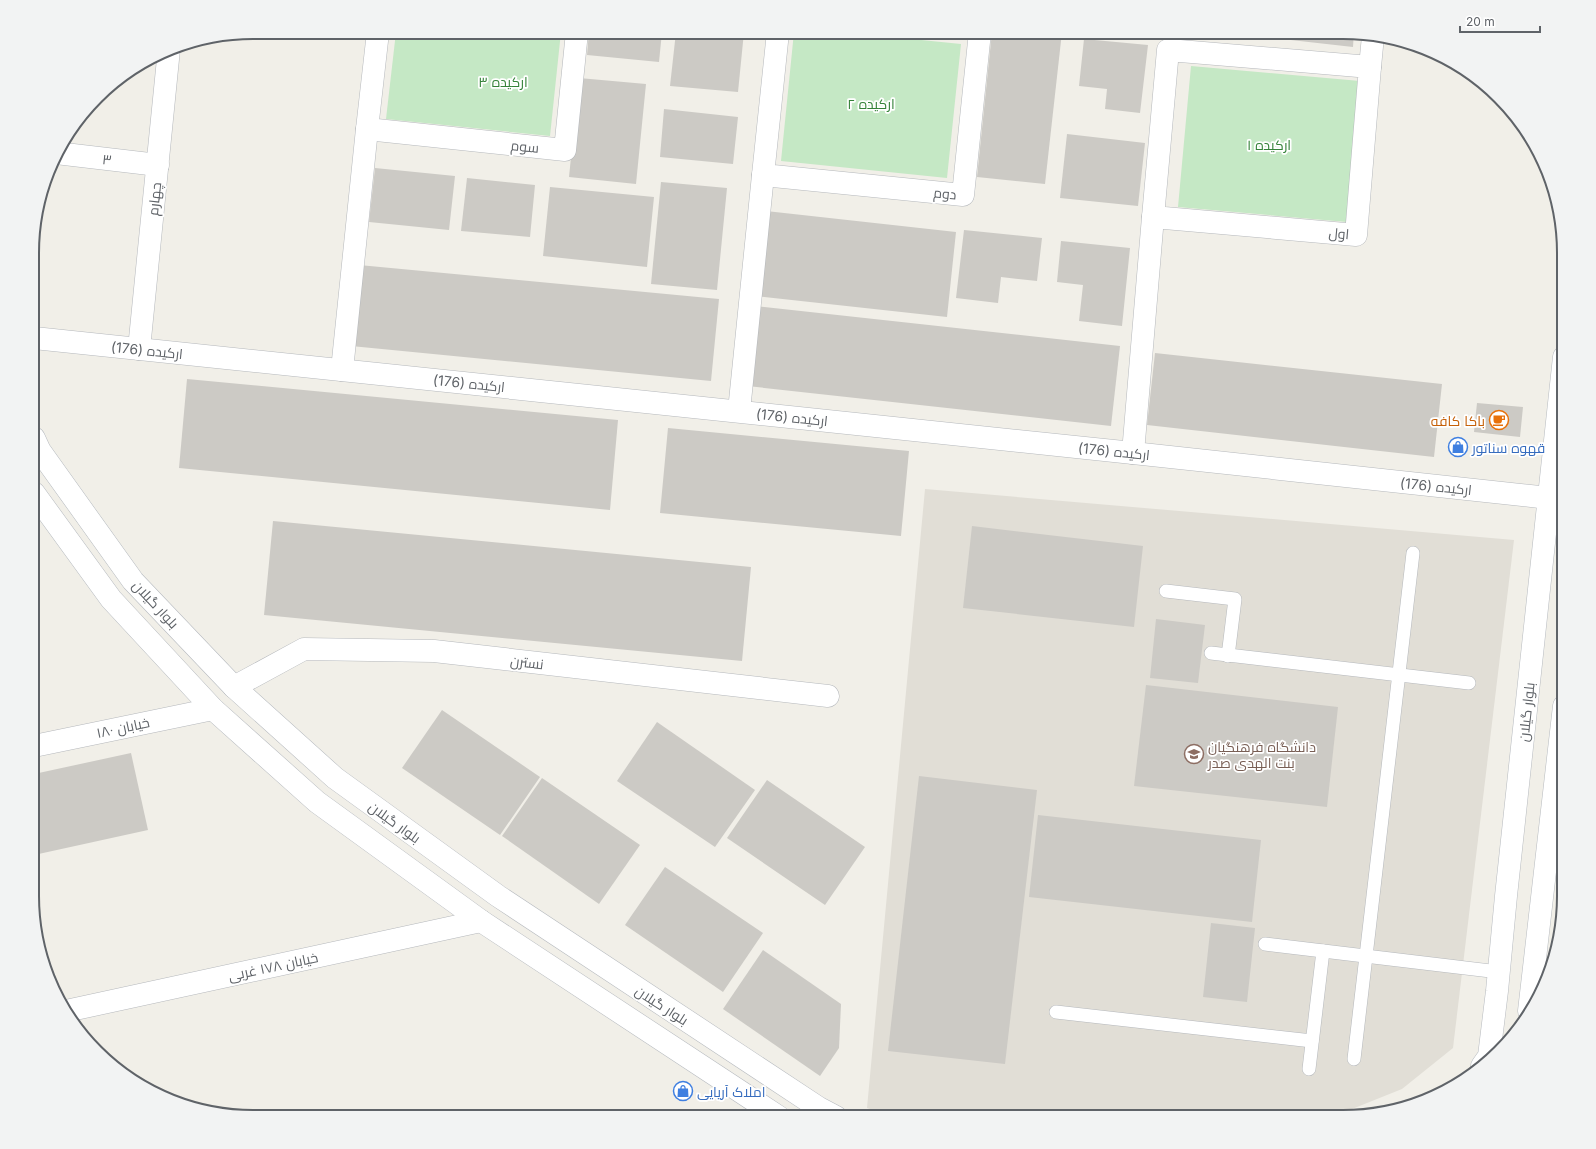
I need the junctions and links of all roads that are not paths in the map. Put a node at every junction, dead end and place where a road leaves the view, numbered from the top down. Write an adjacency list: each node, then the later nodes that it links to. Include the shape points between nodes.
1 (377, 39): 8 (street)
2 (576, 39): 8 (street, سوم, via 565,150)
3 (777, 39): 11 (street)
4 (979, 39): 11 (street, دوم, via 963,195)
5 (1372, 41): 7 (street, اول)
6 (168, 56): 10 (street, چهارم)
7 (1370, 67): 12 (street, via 1168,50); 12 (street, اول, via 1356,235)
8 (368, 130): 15 (street)
9 (63, 154): 10 (street, ۳)
10 (158, 165): 14 (street, چهارم)
11 (763, 175): 16 (street)
12 (1153, 217): 19 (street)
13 (39, 339): 14 (street, ارکیده (176))
14 (139, 349): 15 (street, ارکیده (176))
15 (342, 370): 16 (street, ارکیده (176))
16 (739, 411): 19 (street, ارکیده (176))
17 (1557, 422): 20 (street, بلوار گیلان)
18 (39, 449): 28 (street, بلوار گیلان, via 133,581)
19 (1133, 453): 20 (street, ارکیده (176))
20 (1549, 498): 37 (street, بلوار گیلان)
21 (39, 500): 30 (street, بلوار گیلان, via 111,599)
22 (1413, 553): 26 (lane)
23 (1166, 591): 25 (lane, via 1235,599)
24 (1211, 653): 25 (lane)
25 (1228, 656): 26 (lane)
26 (1399, 675): 27 (lane); 36 (lane)
27 (1469, 683)
28 (234, 687): 29 (street, نسترن, via 304,649 434,651); 46 (street, بلوار گیلان, via 335,778 498,896)
29 (828, 696)
30 (213, 708): 31 (street, خیابان ۱۸۰); 33 (street, بلوار گیلان, via 317,802)
31 (39, 745)
32 (1557, 809): 38 (street)
33 (481, 920): 39 (street, خیابان ۱۷۸ غربی); 45 (street, بلوار گیلان)
34 (1265, 944): 35 (lane)
35 (1323, 951): 36 (lane); 41 (lane)
36 (1366, 956): 37 (lane); 43 (lane)
37 (1499, 972): 42 (street, بلوار گیلان)
38 (1531, 998)
39 (72, 1010)
40 (1056, 1012): 41 (lane)
41 (1312, 1041): 44 (lane)
42 (1490, 1051)
43 (1354, 1059)
44 (1309, 1069)
45 (768, 1110)
46 (823, 1110)

